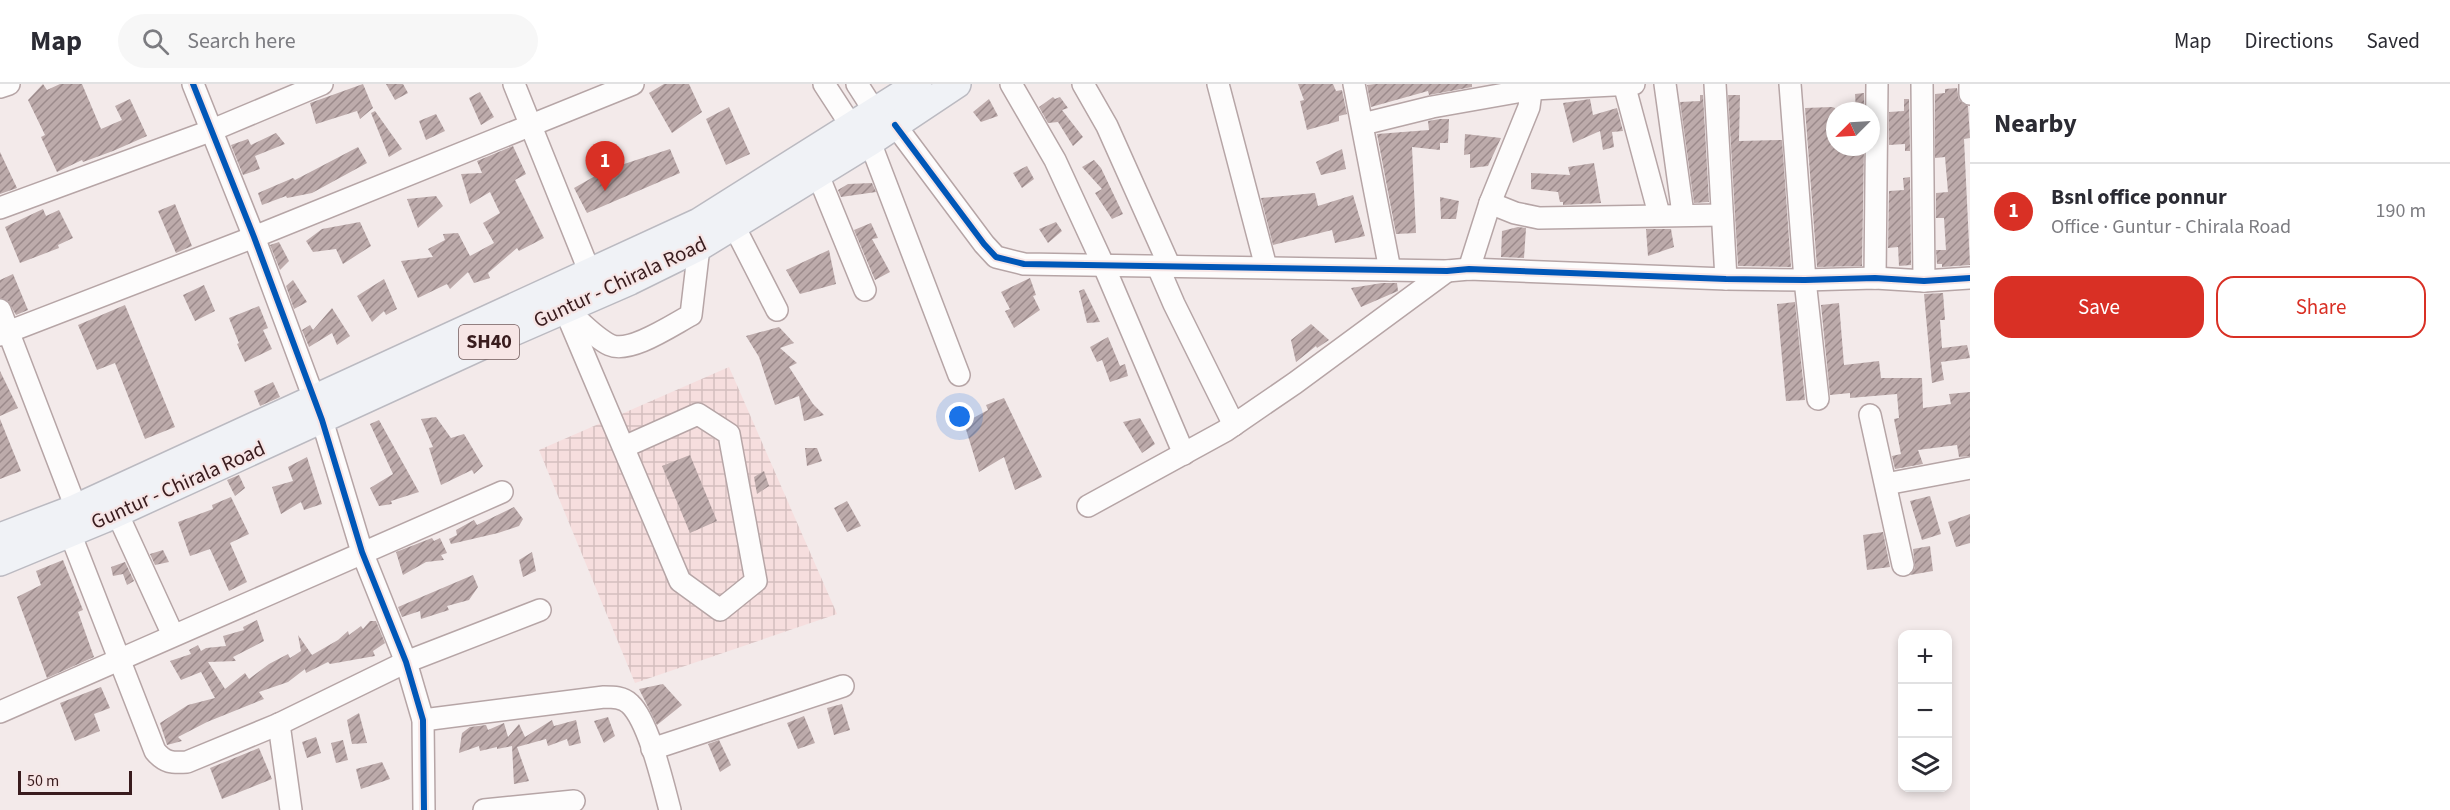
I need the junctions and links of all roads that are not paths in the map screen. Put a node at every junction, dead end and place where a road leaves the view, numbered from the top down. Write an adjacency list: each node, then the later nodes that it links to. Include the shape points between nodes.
1 (9, 84): 23 (street)
2 (193, 84): 28 (street)
3 (322, 84): 28 (street)
4 (514, 84): 26 (street)
5 (633, 84): 26 (street)
6 (824, 84): 29 (street)
7 (857, 84): 25 (street)
8 (918, 84): 25 (main road, Guntur - Chirala Road / SH40)
9 (957, 84): 25 (main road, Guntur - Chirala Road / SH40)
10 (1011, 84): 39 (street, via 1055,160)
11 (1083, 84): 40 (street, via 1107,126)
12 (1218, 84): 41 (street)
13 (1354, 84): 27 (street)
14 (1624, 84): 15 (street); 22 (street); 33 (street)
15 (1634, 84)
16 (1665, 84): 34 (street)
17 (1715, 84): 35 (street)
18 (1790, 84): 49 (street)
19 (1877, 84): 46 (street)
20 (1922, 84): 50 (street)
21 (1970, 84): 24 (street)
22 (1532, 86): 27 (street); 31 (street, via 1529,107)
23 (0, 87)
24 (1970, 94)
25 (885, 119): 29 (main road, Guntur - Chirala Road / SH40); 39 (street, via 996,256 1024,264)
26 (532, 124): 37 (street); 45 (street)
27 (1363, 124): 43 (street)
28 (210, 131): 32 (street); 37 (street)
29 (861, 135): 30 (main road, Guntur - Chirala Road / SH40); 45 (main road, Guntur - Chirala Road / SH40, via 699,222); 56 (street)
30 (818, 175): 36 (main road, Guntur - Chirala Road / SH40); 51 (street)
31 (1490, 203): 33 (street, via 1539,218); 42 (street)
32 (0, 208)
33 (1659, 214): 34 (street)
34 (1683, 214): 35 (street)
35 (1722, 214): 48 (street)
36 (734, 226): 38 (main road, Guntur - Chirala Road / SH40); 54 (street)
37 (254, 237): 55 (street); 58 (street)
38 (699, 247): 53 (main road, Guntur - Chirala Road / SH40); 53 (street, via 691,315 637,343 624,347 610,345)
39 (1103, 264): 40 (street); 62 (street)
40 (1164, 267): 41 (street); 60 (street, via 1174,304)
41 (1266, 267): 43 (street)
42 (1469, 269): 44 (street); 48 (street)
43 (1390, 270): 44 (street)
44 (1447, 271): 60 (street)
45 (590, 273): 58 (main road, Guntur - Chirala Road / SH40)
46 (1875, 278): 49 (street); 50 (street)
47 (1970, 278): 50 (street)
48 (1726, 279): 49 (street)
49 (1805, 280): 57 (street)
50 (1924, 281)
51 (865, 290)
52 (0, 310): 55 (street)
53 (565, 310): 58 (main road, Guntur - Chirala Road / SH40); 61 (street)
54 (777, 310)
55 (4, 333): 68 (street)
56 (959, 375)
57 (1818, 399)
58 (317, 410): 67 (main road, Guntur - Chirala Road / SH40); 68 (main road, Guntur - Chirala Road / SH40); 70 (street)
59 (1870, 415): 64 (street)
60 (1234, 425): 62 (street)
61 (624, 447): 61 (street, via 680,581 720,610 756,581 729,434 698,414)
62 (1184, 454): 66 (street)
63 (1970, 468): 64 (street)
64 (1886, 484): 72 (street)
65 (502, 492): 70 (street)
66 (1088, 506)
67 (117, 513): 68 (main road, Guntur - Chirala Road / SH40); 74 (street)
68 (73, 520): 69 (main road, Guntur - Chirala Road / SH40); 71 (main road, Guntur - Chirala Road / SH40); 75 (street)
69 (0, 537)
70 (362, 552): 74 (street); 76 (street)
71 (0, 562)
72 (1903, 565)
73 (540, 610): 76 (street)
74 (173, 635): 75 (street)
75 (120, 658): 78 (street); 80 (street, via 155,751 163,761 187,762)
76 (406, 662): 79 (street); 80 (street)
77 (843, 686): 81 (street)
78 (0, 712)
79 (423, 720): 81 (street, via 619,698 630,703); 84 (street)
80 (279, 724): 83 (street)
81 (652, 749): 86 (street)
82 (574, 801): 85 (street)
83 (291, 810)
84 (424, 810)
85 (484, 810)
86 (670, 810)

